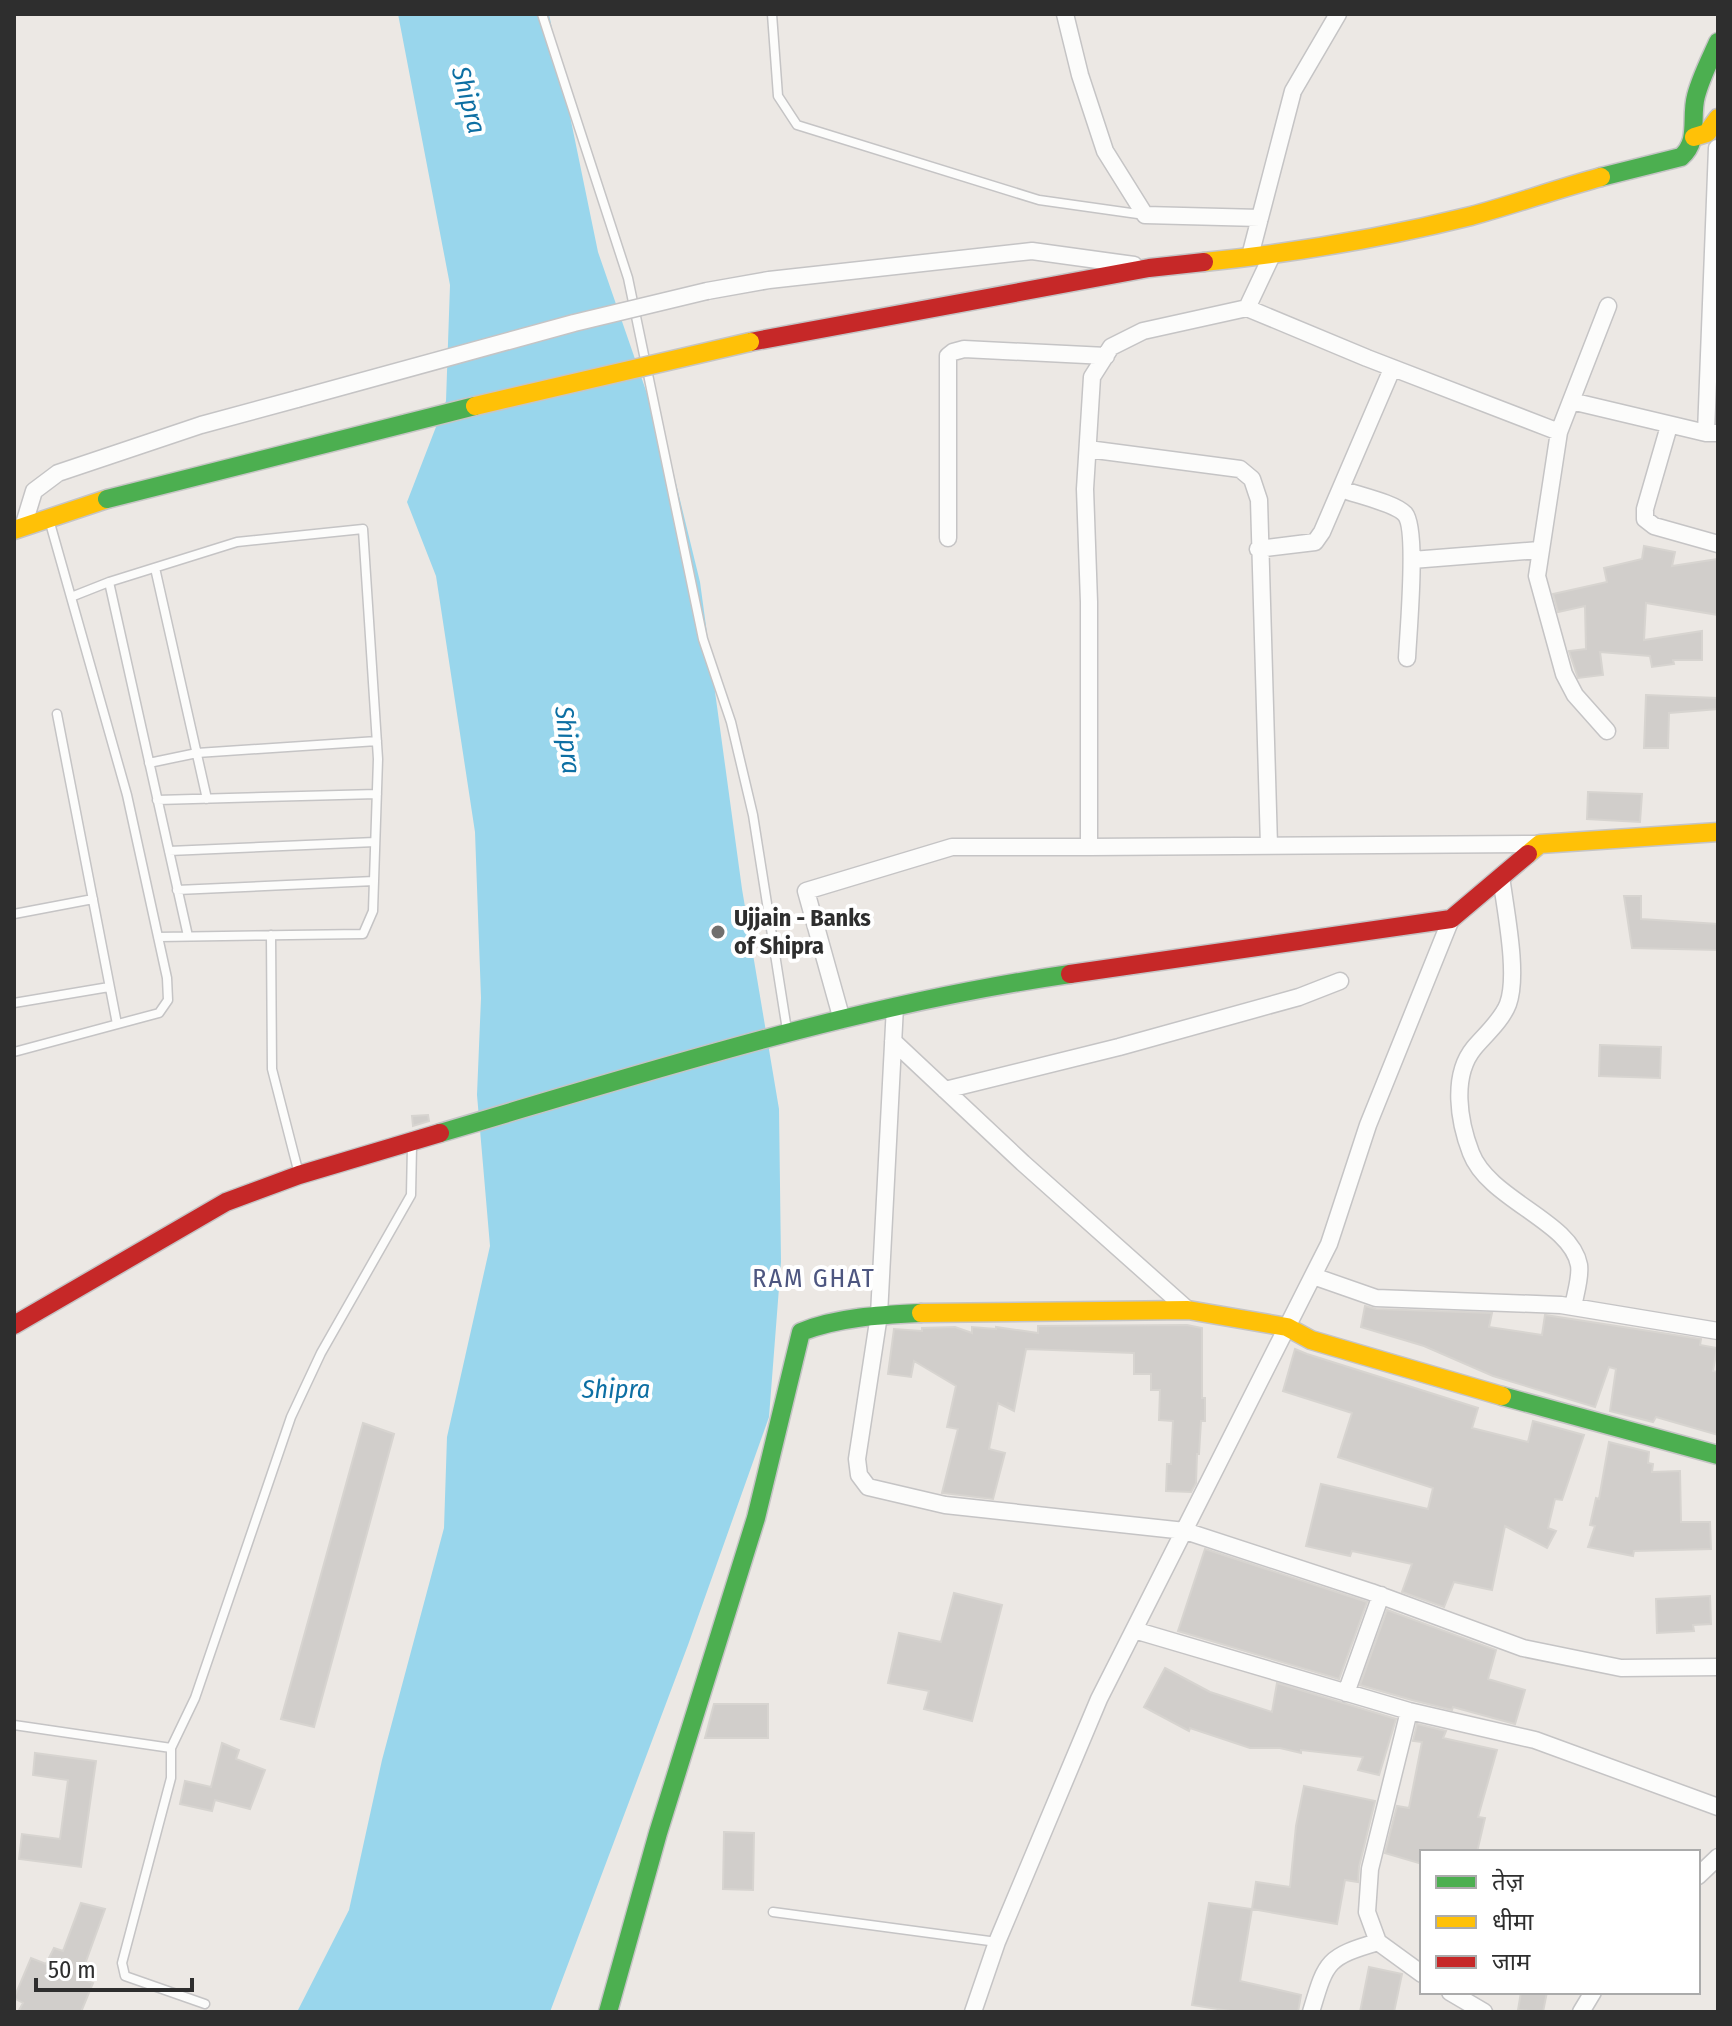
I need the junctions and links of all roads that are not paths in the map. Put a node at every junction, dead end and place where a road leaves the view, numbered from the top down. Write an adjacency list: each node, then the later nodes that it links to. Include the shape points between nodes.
1 (542, 14): 65 (lane, via 628,278 703,639 731,722 753,815)
2 (772, 14): 10 (lane, via 778,96 797,125 1039,200)
3 (1065, 14): 10 (street, via 1105,151)
4 (1338, 14): 11 (street, via 1293,91)
5 (1718, 42): 7 (main road, via 1694,104)
6 (1718, 118): 7 (main road)
7 (1691, 145): 8 (street); 12 (main road, via 1681,157 1473,215)
8 (1717, 148): 9 (street)
9 (1717, 169): 22 (street)
10 (1145, 215): 11 (street)
11 (1260, 218): 13 (street)
12 (1272, 255): 13 (main road); 16 (street)
13 (1250, 256): 14 (main road)
14 (1149, 268): 25 (main road, bridge, via 750,342 400,424); 26 (street, bridge, via 1032,251 707,291 201,425 58,473 34,491)
15 (1608, 306): 19 (street)
16 (1247, 308): 17 (street, via 1143,331 1111,347); 18 (street)
17 (1106, 356): 23 (street, via 1092,377); 27 (street, via 964,349 948,356)
18 (1392, 369): 21 (street); 24 (street)
19 (1571, 401): 20 (street); 21 (street)
20 (1669, 426): 22 (street); 28 (street, via 1645,519)
21 (1559, 432): 30 (street)
22 (1712, 433)
23 (1088, 449): 29 (street, via 1240,469 1252,479 1259,500); 48 (street)
24 (1341, 489): 29 (street, via 1315,542); 31 (street, via 1408,517)
25 (48, 518): 26 (main road); 34 (lane)
26 (18, 528)
27 (948, 538)
28 (1718, 544)
29 (1258, 549): 47 (street)
30 (1539, 550): 31 (street); 37 (street, via 1539,589 1564,674)
31 (1412, 560): 35 (street)
32 (155, 568): 33 (lane); 38 (lane, via 237,542 363,529); 39 (lane)
33 (109, 582): 34 (lane); 40 (lane)
34 (71, 597): 58 (lane, via 127,795)
35 (1407, 658)
36 (57, 714): 53 (lane)
37 (1607, 731)
38 (377, 741): 39 (lane); 41 (lane)
39 (197, 753): 40 (lane); 42 (lane)
40 (149, 763): 43 (lane)
41 (377, 794): 42 (lane); 45 (lane)
42 (207, 799): 43 (lane)
43 (157, 800): 49 (lane)
44 (1718, 832): 46 (main road)
45 (375, 842): 49 (lane); 51 (lane)
46 (1540, 844): 47 (street); 50 (main road)
47 (1269, 846): 48 (street)
48 (1089, 847): 63 (street, via 952,847 806,891)
49 (169, 851): 52 (lane)
50 (1501, 876): 55 (main road); 72 (street, via 1512,974 1508,1004 1463,1066 1459,1112 1471,1155 1484,1176 1570,1243 1580,1266)
51 (374, 881): 52 (lane); 56 (lane, via 373,911 363,934)
52 (177, 890): 57 (lane)
53 (93, 899): 54 (lane); 60 (lane)
54 (14, 914)
55 (1451, 919): 62 (main road, via 1019,981); 71 (street)
56 (271, 935): 57 (lane); 70 (lane, via 272,1069)
57 (188, 936): 58 (lane)
58 (158, 937): 64 (lane, via 168,1000 159,1013)
59 (1340, 981): 68 (street, via 1119,1047)
60 (109, 987): 61 (lane); 64 (lane)
61 (14, 1003)
62 (895, 1006): 63 (main road); 66 (street)
63 (842, 1020): 65 (main road)
64 (117, 1024): 67 (lane)
65 (782, 1032): 69 (main road)
66 (893, 1041): 68 (street); 74 (street)
67 (14, 1052)
68 (945, 1090): 73 (street)
69 (412, 1141): 70 (main road); 86 (lane, via 411,1195 321,1353 291,1417 195,1698)
70 (299, 1175): 75 (main road, via 226,1202)
71 (1313, 1276): 72 (street, via 1376,1298); 76 (street)
72 (1573, 1307): 77 (street)
73 (1188, 1310): 74 (main road); 76 (main road)
74 (879, 1315): 79 (street, via 857,1459 868,1487 945,1505); 97 (main road, via 813,1327 801,1332 796,1343 756,1518)
75 (14, 1325)
76 (1287, 1327): 78 (main road, via 1311,1340 1536,1407); 79 (street)
77 (1718, 1331)
78 (1718, 1455)
79 (1185, 1531): 80 (street); 81 (street)
80 (1381, 1595): 82 (street, via 1523,1648 1621,1668); 83 (street)
81 (1134, 1630): 83 (street); 91 (street, via 1099,1699)
82 (1718, 1667)
83 (1346, 1693): 84 (street)
84 (1409, 1711): 87 (street, via 1535,1740); 92 (street, via 1370,1869 1367,1912)
85 (14, 1725): 86 (lane)
86 (171, 1748): 96 (lane, via 171,1778 122,1963 125,1976)
87 (1718, 1807)
88 (1718, 1857): 89 (street)
89 (1700, 1874)
90 (773, 1912): 91 (lane)
91 (997, 1942): 98 (street)
92 (1378, 1942): 93 (street); 99 (street, via 1331,1961)
93 (1420, 1973)
94 (1453, 1994): 100 (street)
95 (1592, 1994): 101 (street)
96 (205, 2004)
97 (608, 2012)
98 (973, 2012)
99 (1311, 2012)
100 (1484, 2012)
101 (1581, 2012)

